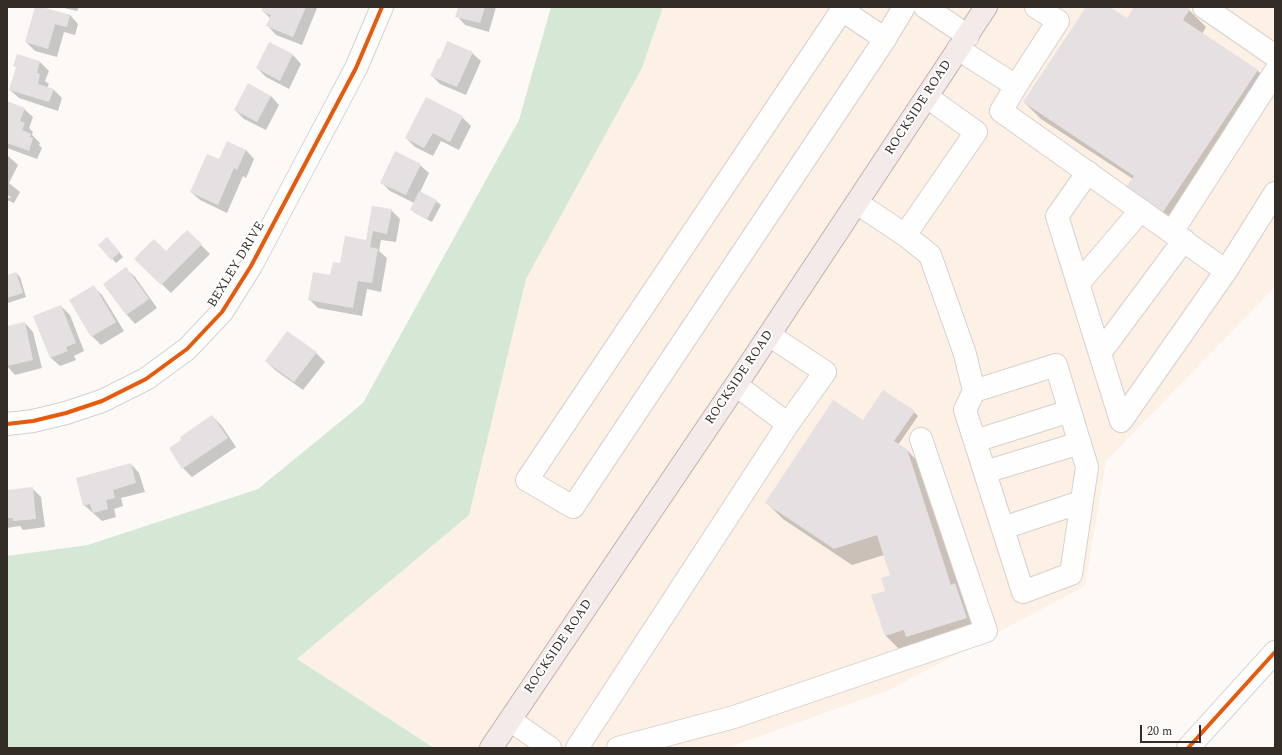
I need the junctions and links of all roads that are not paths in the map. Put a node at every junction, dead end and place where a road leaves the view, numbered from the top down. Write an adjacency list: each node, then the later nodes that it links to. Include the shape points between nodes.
1 (382, 7): 27 (street, BEXLEY DRIVE, via 356,68 251,266 222,312 187,349 146,379 102,401 66,413)
2 (904, 7): 8 (street)
3 (925, 7): 9 (street)
4 (986, 7): 9 (main road, ROCKSIDE ROAD)
5 (1036, 7): 7 (street)
6 (1204, 7): 10 (street)
7 (1063, 14): 12 (street)
8 (886, 39): 8 (street, via 573,507 528,480 842,10)
9 (963, 43): 12 (street); 13 (main road, ROCKSIDE ROAD)
10 (1275, 56)
11 (1275, 72): 19 (street)
12 (1016, 86): 14 (street, via 1001,111)
13 (927, 97): 16 (main road, ROCKSIDE ROAD); 18 (street, via 976,132)
14 (1088, 172): 17 (street); 21 (street, via 1057,216)
15 (1275, 193): 20 (street)
16 (857, 203): 18 (street); 22 (main road, ROCKSIDE ROAD)
17 (1141, 210): 19 (street); 21 (street)
18 (906, 235): 25 (street, via 930,255 965,354)
19 (1178, 236): 20 (street); 23 (street)
20 (1226, 271): 23 (street, via 1121,421)
21 (1078, 284): 23 (street)
22 (769, 335): 24 (main road, ROCKSIDE ROAD); 28 (street, via 825,372)
23 (1100, 353)
24 (736, 385): 28 (street); 36 (main road, ROCKSIDE ROAD)
25 (974, 391): 26 (street, via 1056,365); 30 (street, via 966,410)
26 (1070, 411): 30 (street); 31 (street)
27 (7, 424)
28 (788, 424): 39 (street)
29 (920, 439): 40 (street, via 986,631 734,717)
30 (976, 441): 32 (street)
31 (1080, 443): 32 (street); 33 (street, via 1087,467)
32 (985, 472): 34 (street)
33 (1081, 502): 34 (street); 34 (street, via 1071,574 1022,592)
34 (1003, 528)
35 (1275, 652): 41 (street)
36 (510, 720): 37 (main road, ROCKSIDE ROAD); 38 (street)
37 (491, 748)
38 (550, 748)
39 (577, 748)
40 (618, 748)
41 (1188, 748)

